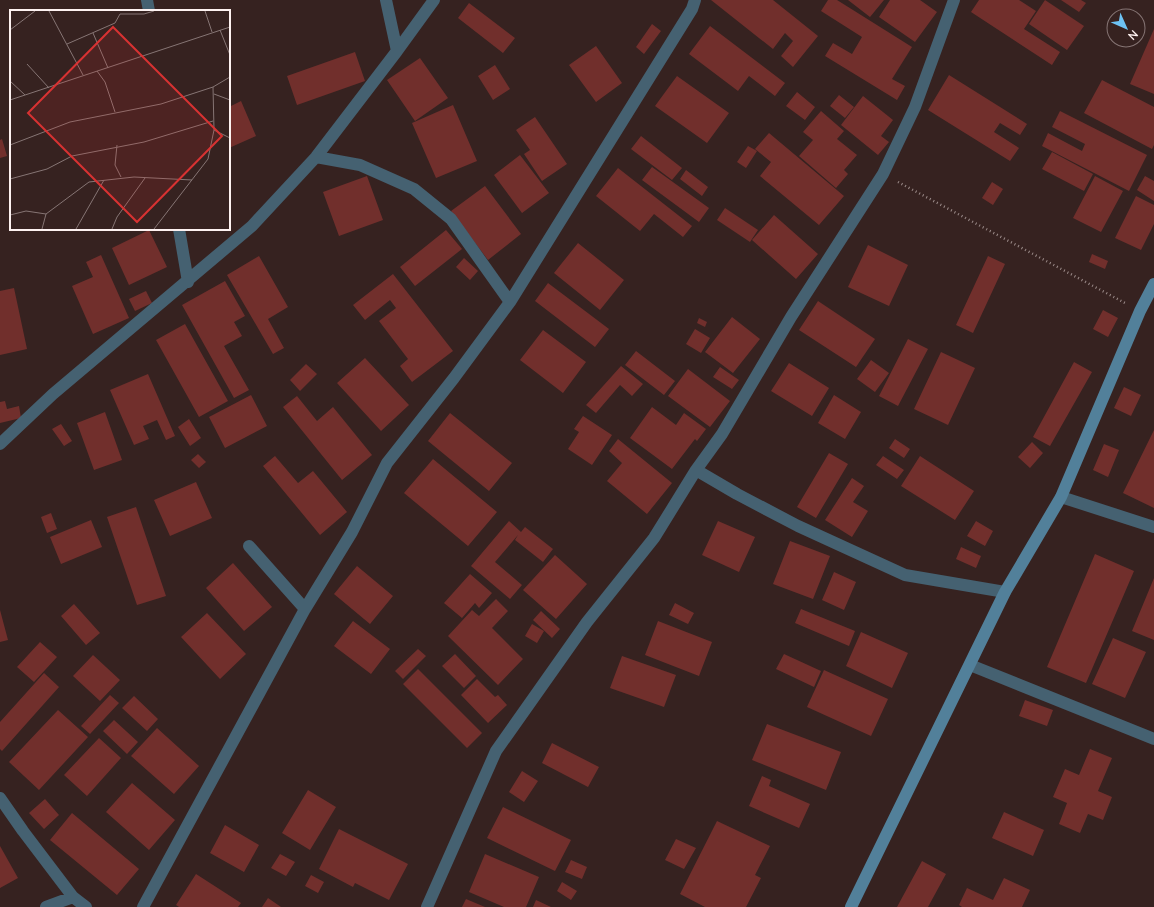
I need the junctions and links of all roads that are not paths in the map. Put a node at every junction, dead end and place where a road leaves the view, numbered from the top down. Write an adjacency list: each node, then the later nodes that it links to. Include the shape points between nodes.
1 (147, 0): 6 (street)
2 (386, 0): 7 (street)
3 (434, 0): 7 (street)
4 (696, 0): 12 (street)
5 (954, 0): 14 (street, via 915,107 882,174 791,317 722,434)
6 (149, 10)
7 (397, 51): 8 (street)
8 (316, 157): 10 (street, via 252,226); 12 (street, via 360,165 414,189 451,219)
9 (179, 230): 10 (street)
10 (188, 282): 13 (street, via 53,394)
11 (1154, 284): 15 (main road)
12 (510, 302): 19 (street, via 387,463 352,532)
13 (0, 444)
14 (696, 470): 18 (street, via 798,526 905,575); 27 (street, via 654,538 587,622 496,751)
15 (1060, 497): 16 (street); 18 (main road)
16 (1154, 527)
17 (249, 546): 19 (street)
18 (1005, 592): 20 (main road)
19 (305, 609): 26 (street)
20 (970, 665): 21 (street); 28 (main road)
21 (1154, 739)
22 (0, 798): 23 (street)
23 (73, 897): 24 (street); 25 (street)
24 (46, 907)
25 (86, 907)
26 (143, 907)
27 (427, 907)
28 (851, 907)

